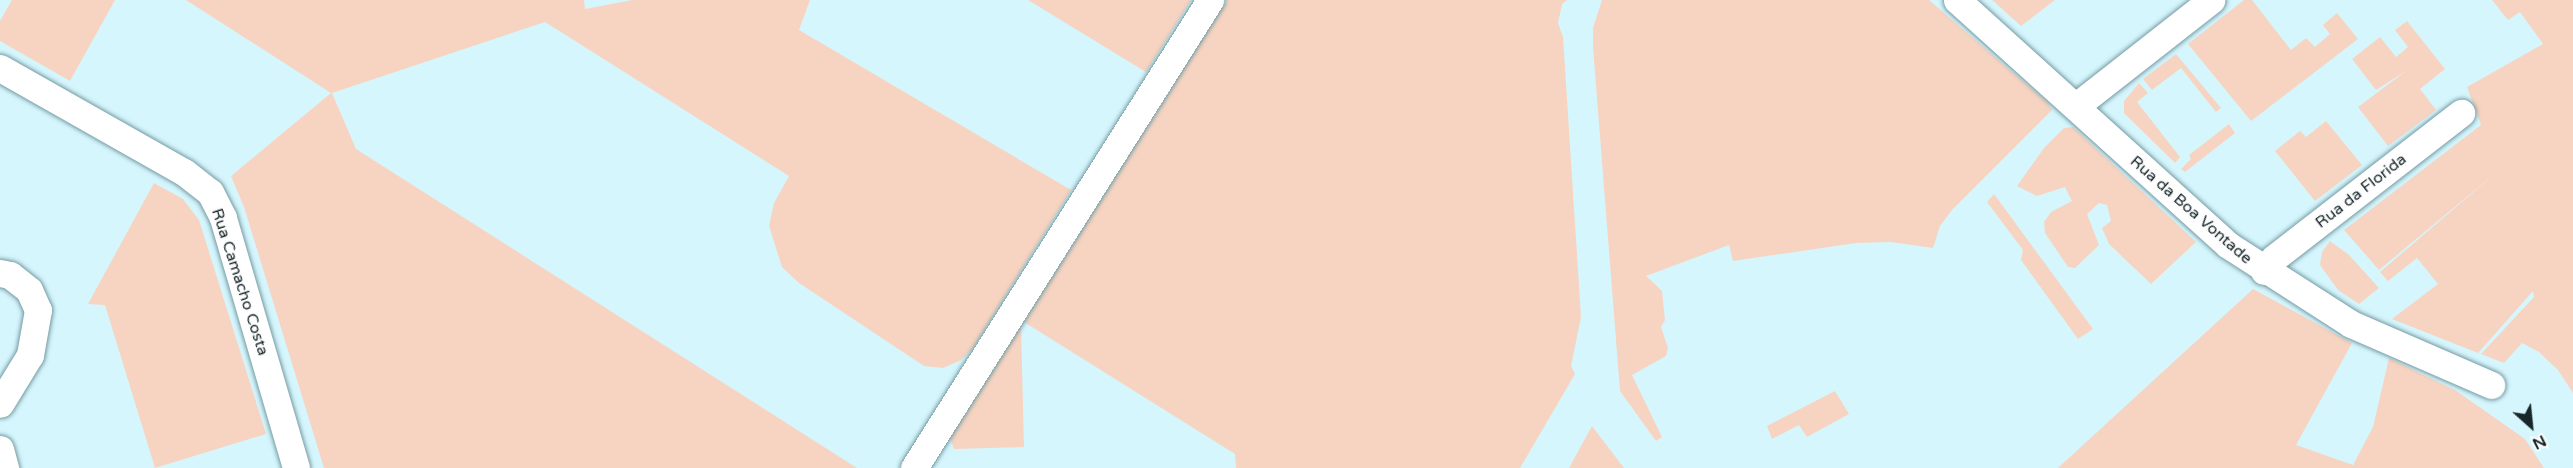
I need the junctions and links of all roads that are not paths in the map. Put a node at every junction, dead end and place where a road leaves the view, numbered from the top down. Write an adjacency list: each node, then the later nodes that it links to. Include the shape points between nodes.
1 (1210, 0): 14 (street)
2 (1957, 0): 5 (street, Rua da Boa Vontade)
3 (2211, 0): 5 (street)
4 (0, 68): 13 (street, Rua Camacho Costa, via 184,172 210,192 223,218)
5 (2076, 106): 7 (street, Rua da Boa Vontade, via 2191,214)
6 (2461, 113): 7 (street, Rua da Florida, via 2274,258)
7 (2264, 271): 9 (street, Rua da Boa Vontade, via 2351,324)
8 (0, 273): 10 (street, via 10,275 29,290 38,310 30,355)
9 (2491, 385)
10 (0, 404)
11 (0, 449): 12 (street)
12 (5, 468)
13 (296, 468)
14 (914, 468)

